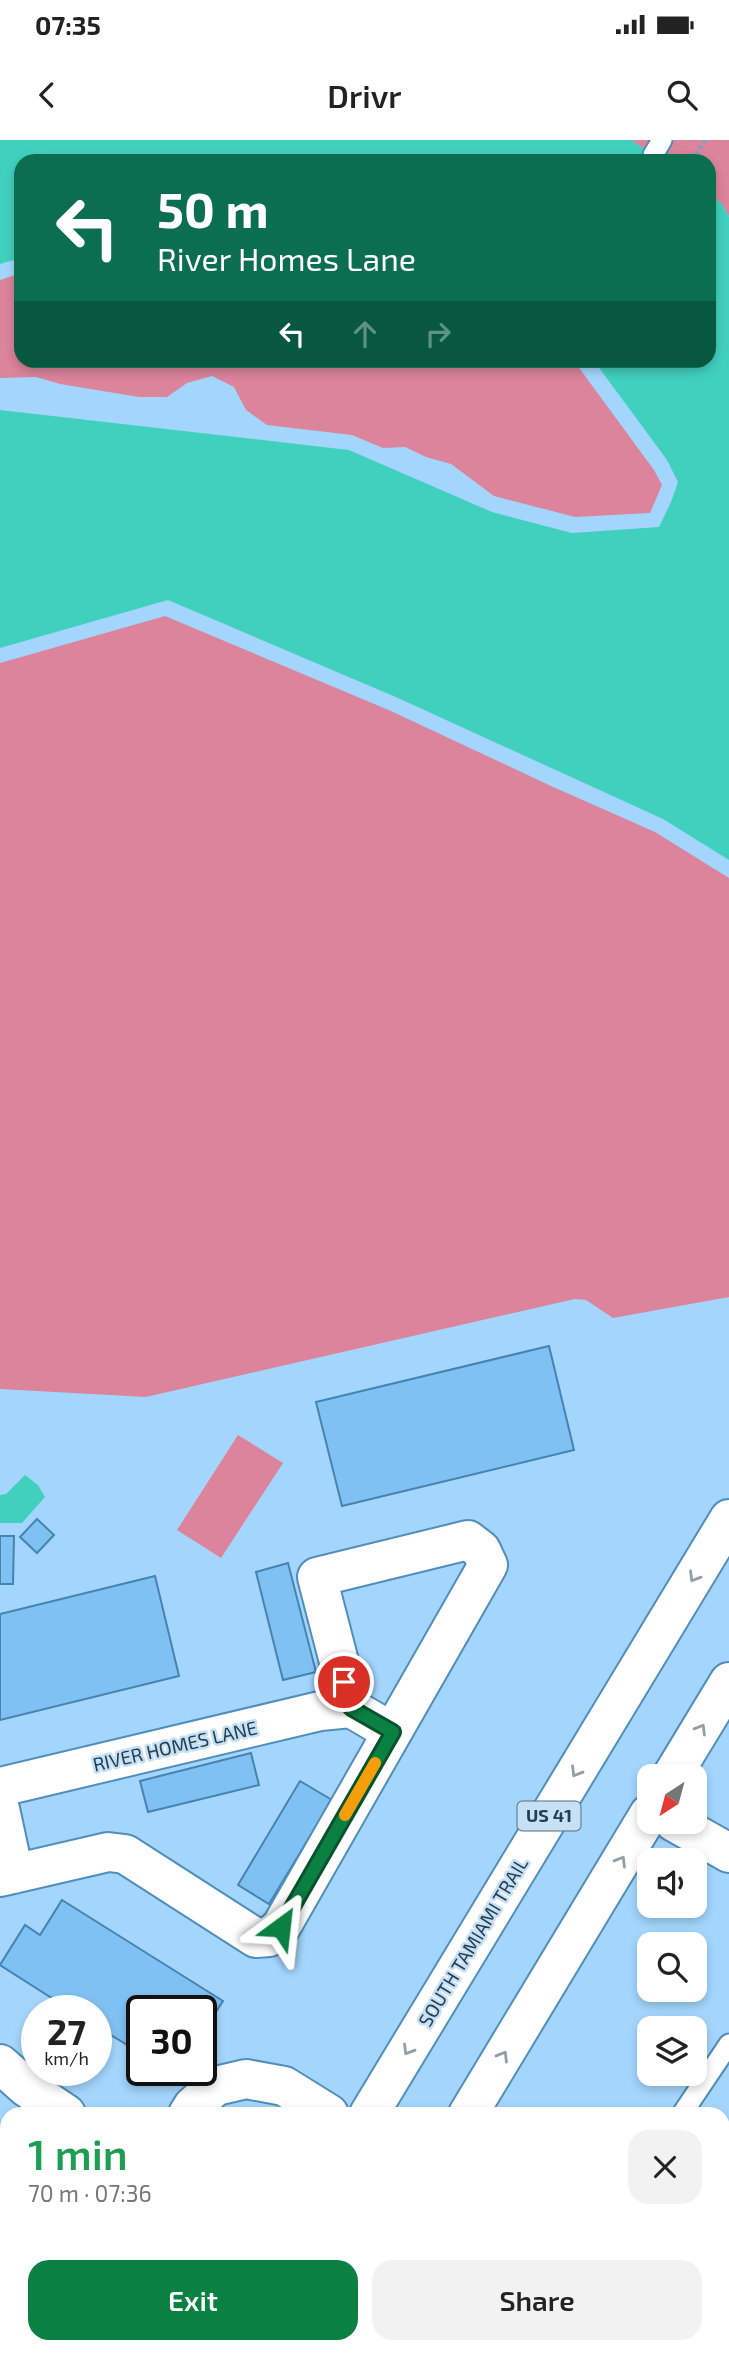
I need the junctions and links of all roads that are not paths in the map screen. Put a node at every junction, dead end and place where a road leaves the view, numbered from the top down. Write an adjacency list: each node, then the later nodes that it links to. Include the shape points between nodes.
1 (729, 1519): 17 (street, SOUTH TAMIAMI TRAIL / US 41, one-way to 17)
2 (729, 1682): 5 (street, one-way to 2)
3 (351, 1708): 4 (street); 4 (street, via 317,1577 468,1541 481,1550 488,1565); 6 (street, RIVER HOMES LANE, via 320,1711)
4 (393, 1732): 11 (street, via 281,1927 269,1937 256,1938 125,1854 108,1852)
5 (679, 1764)
6 (0, 1787)
7 (0, 1809): 11 (street)
8 (637, 1834): 18 (street, one-way to 8)
9 (695, 1834): 10 (street)
10 (729, 1853)
11 (7, 1875)
12 (729, 2044): 19 (lane)
13 (0, 2064): 14 (street)
14 (56, 2107)
15 (192, 2107): 16 (street, via 216,2086 246,2079 284,2087)
16 (318, 2107)
17 (373, 2107)
18 (472, 2107)
19 (687, 2107)

